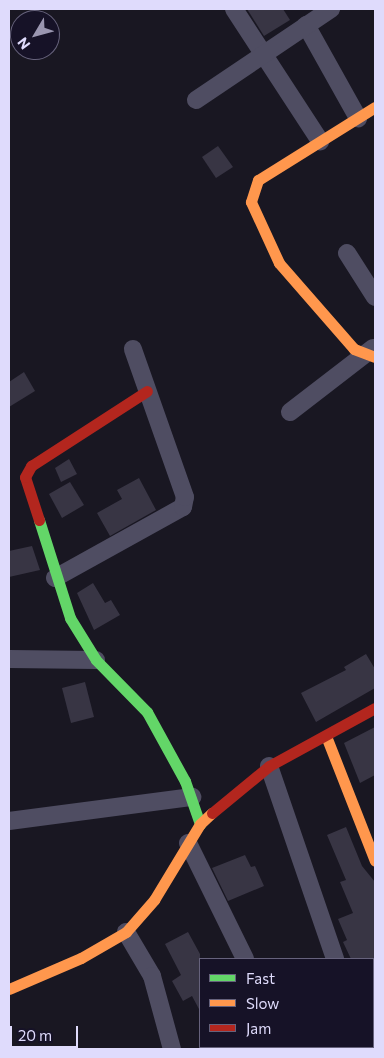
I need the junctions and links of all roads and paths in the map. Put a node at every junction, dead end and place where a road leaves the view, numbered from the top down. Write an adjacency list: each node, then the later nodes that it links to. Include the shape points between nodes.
1 (234, 9): 4 (street)
2 (327, 10): 3 (street)
3 (306, 26): 4 (street); 7 (street)
4 (264, 53): 5 (street); 8 (street)
5 (196, 100)
6 (375, 107): 7 (street)
7 (358, 118): 8 (street)
8 (320, 141): 12 (street, via 258,180 251,202 279,263 354,349)
9 (347, 253): 10 (street)
10 (375, 297)
11 (133, 349): 13 (street)
12 (372, 352): 14 (street)
13 (147, 391): 15 (street, via 26,471); 15 (street, via 185,497 183,506)
14 (290, 412)
15 (55, 578): 17 (street, via 70,618)
16 (9, 659): 17 (street)
17 (96, 660): 21 (street, via 147,712 172,752)
18 (375, 708): 19 (street)
19 (326, 736): 20 (street); 25 (street)
20 (269, 766): 23 (street); 28 (street)
21 (192, 797): 22 (street); 23 (street)
22 (9, 821)
23 (200, 824): 24 (street)
24 (188, 843): 26 (street, via 154,900); 27 (street)
25 (375, 861)
26 (126, 932): 29 (street, via 81,958); 30 (street, via 152,976)
27 (245, 958)
28 (335, 958)
29 (9, 989)
30 (172, 1049)

